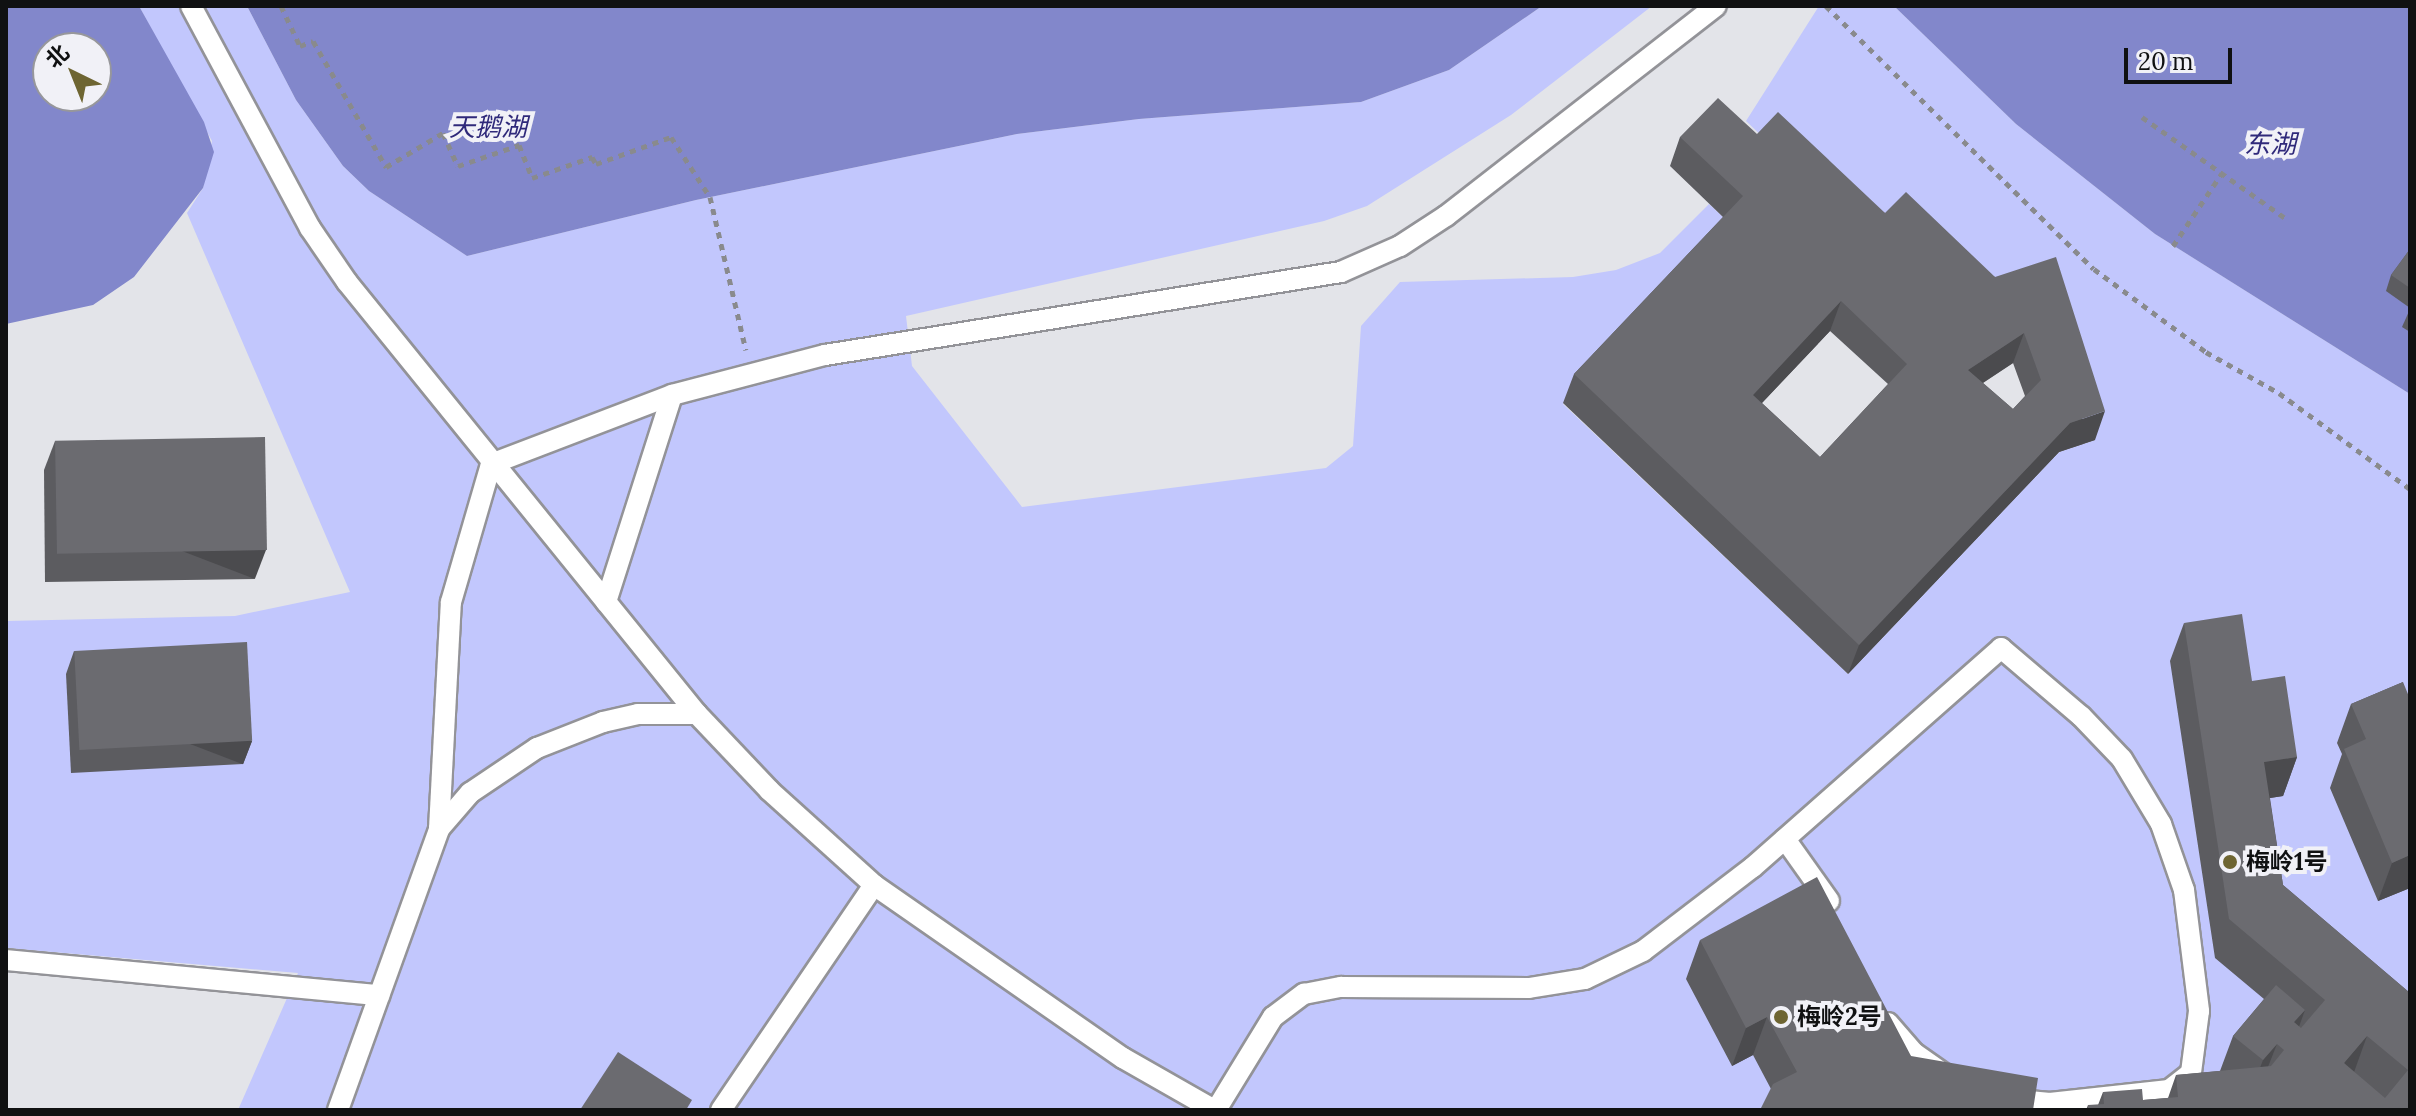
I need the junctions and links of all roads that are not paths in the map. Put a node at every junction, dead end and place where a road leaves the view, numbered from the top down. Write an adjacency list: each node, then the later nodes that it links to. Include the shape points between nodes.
1 (191, 6): 4 (lane, via 310,228 381,328)
2 (1716, 6): 3 (lane, via 1446,216 1400,246 1341,272 887,342)
3 (672, 395): 4 (lane); 5 (lane)
4 (491, 464): 5 (lane); 7 (lane, via 451,602)
5 (606, 602): 6 (lane)
6 (697, 714): 7 (lane, via 638,714 537,748 470,793); 9 (lane, via 769,790)
7 (439, 829): 12 (lane)
8 (1785, 839): 10 (lane, via 1809,867); 15 (lane, via 2001,648 2122,759 2175,854 2184,890 2199,1011 2191,1073 2169,1090 2086,1101 2011,1100); 18 (lane, via 1694,917 1623,963 1585,979 1529,988 1341,987 1304,994 1273,1017)
9 (874, 885): 17 (lane); 18 (lane, via 1123,1058)
10 (1840, 926)
11 (6, 960): 12 (lane)
12 (379, 995): 16 (lane)
13 (1875, 1003): 14 (lane, via 1914,1053)
14 (1958, 1081)
15 (1981, 1091)
16 (338, 1110)
17 (721, 1110)
18 (1215, 1110)

